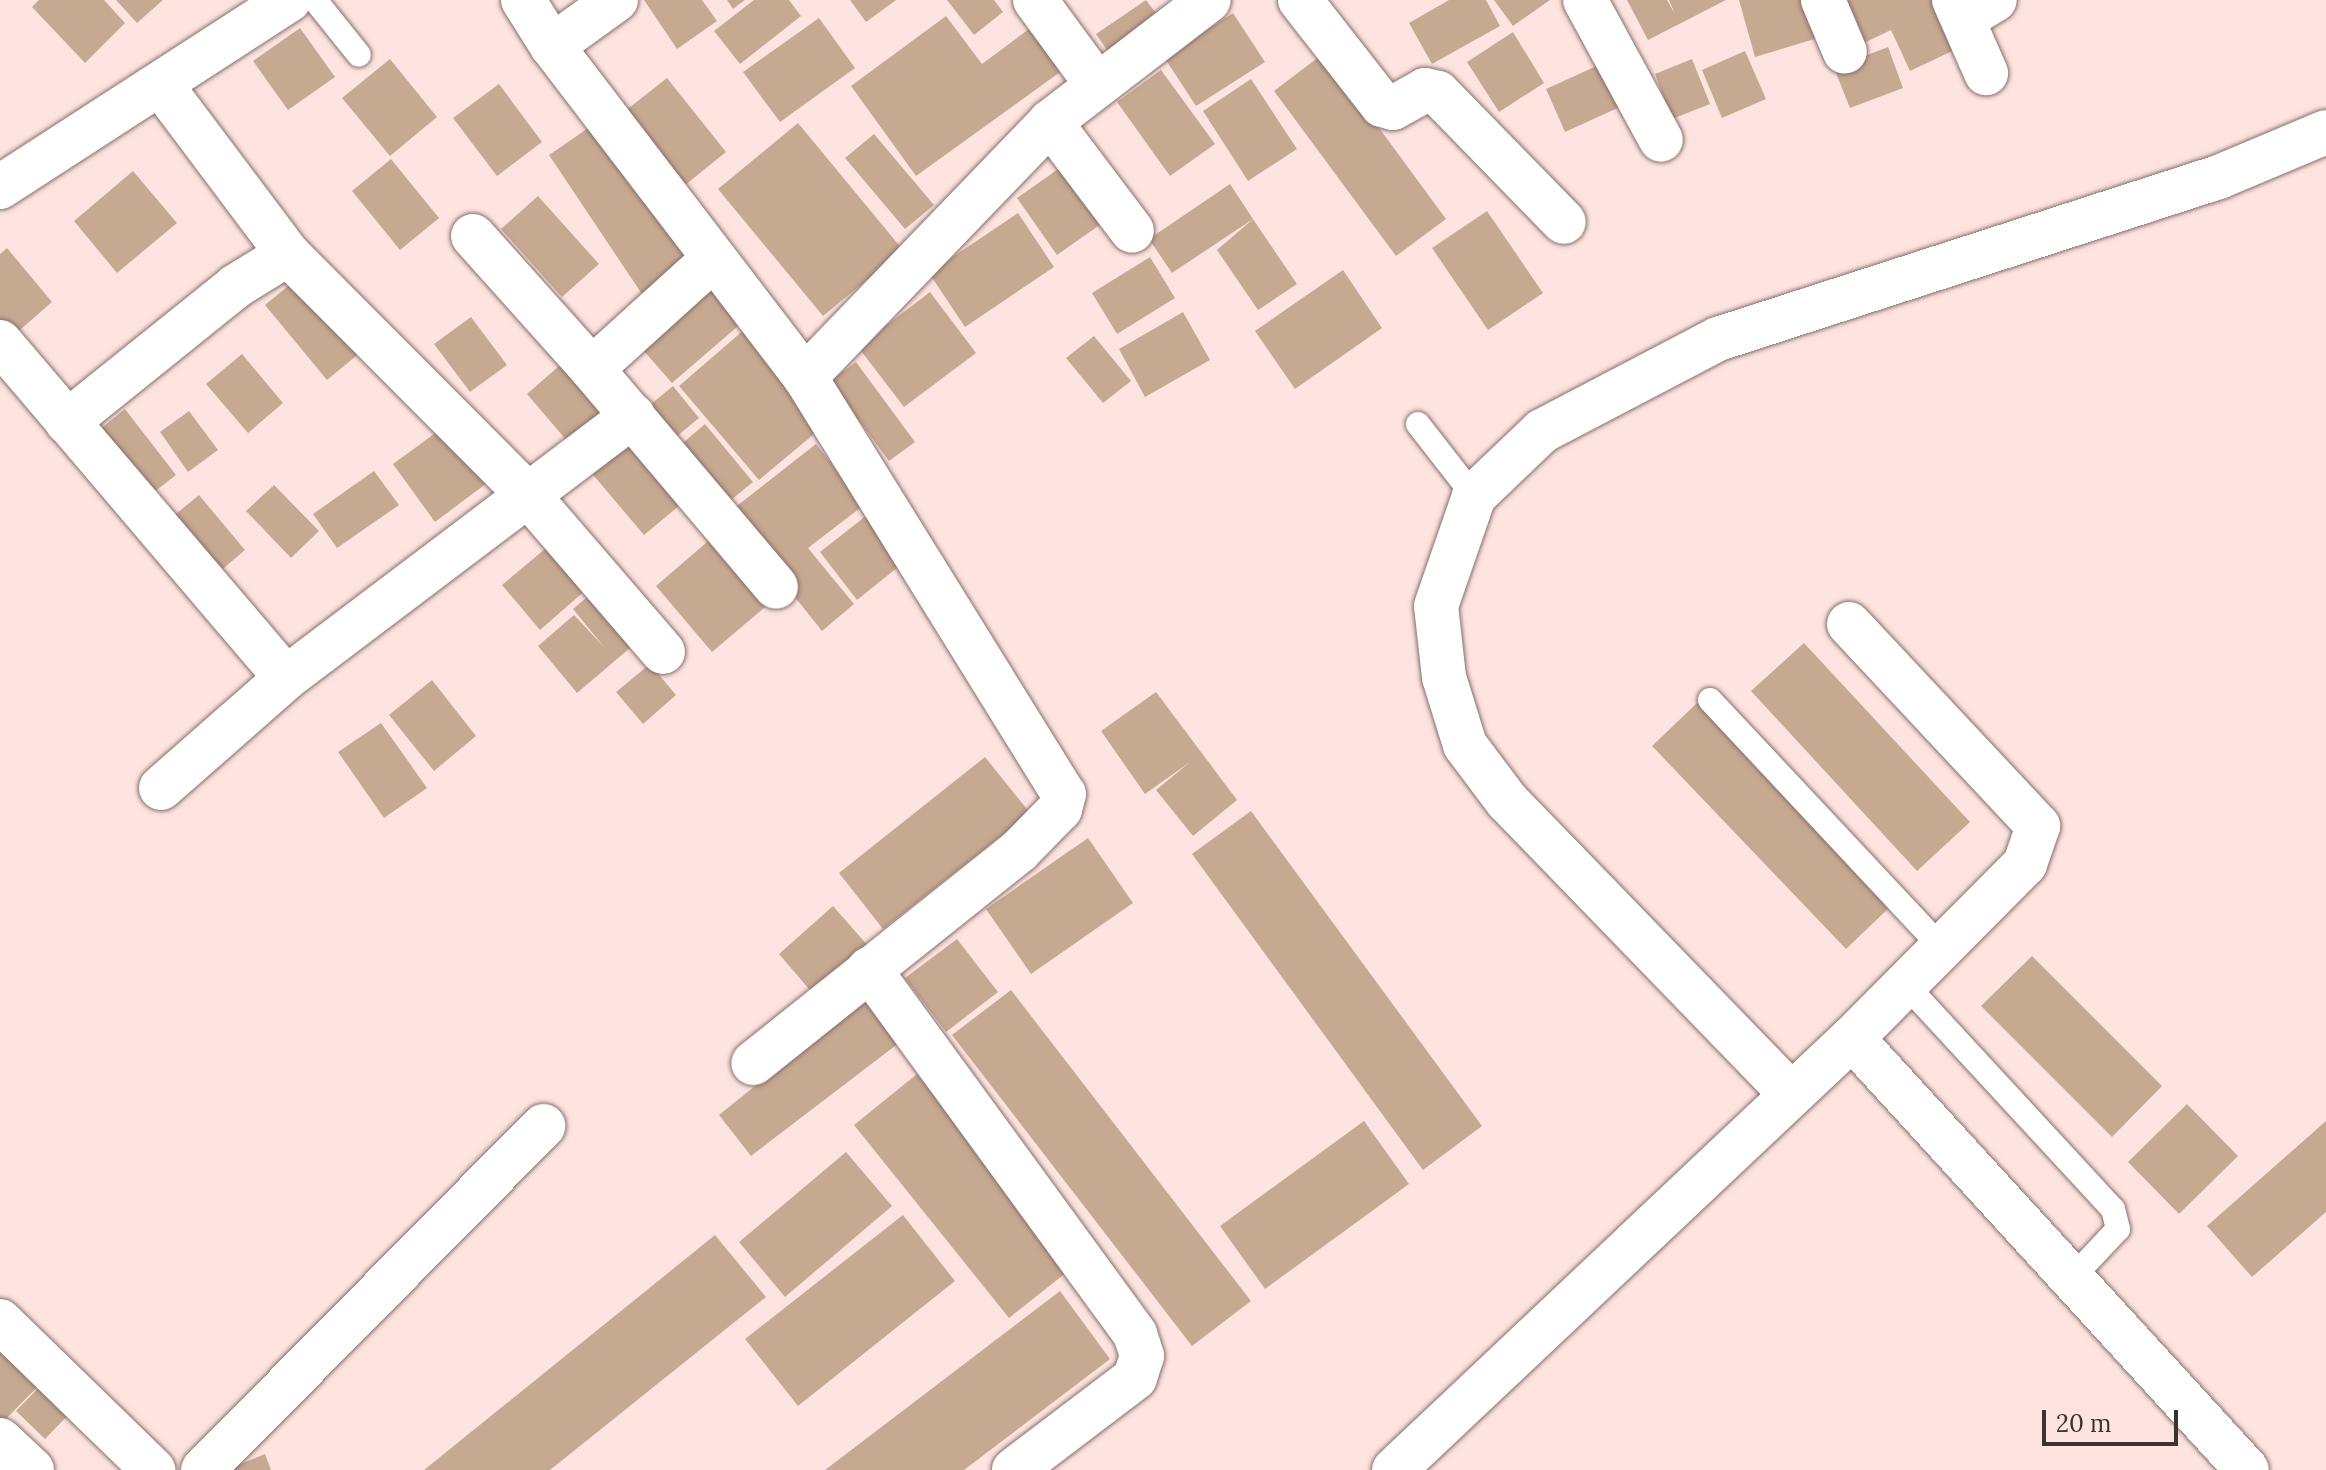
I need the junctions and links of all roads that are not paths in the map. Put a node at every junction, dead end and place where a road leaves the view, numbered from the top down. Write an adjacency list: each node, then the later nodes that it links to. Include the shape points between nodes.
1 (315, 0): 13 (lane)
2 (523, 0): 11 (street)
3 (616, 0): 11 (street)
4 (1035, 0): 15 (street)
5 (1209, 0): 15 (street)
6 (1300, 0): 21 (street, via 1382,105 1393,108 1425,90 1438,93)
7 (1585, 0): 19 (street)
8 (1823, 0): 12 (street)
9 (276, 3): 16 (street)
10 (1971, 6): 14 (street)
11 (552, 46): 25 (street)
12 (1845, 52)
13 (359, 55)
14 (1986, 73)
15 (1095, 82): 17 (street)
16 (161, 85): 20 (street); 24 (street)
17 (1050, 122): 22 (street); 28 (street)
18 (2326, 132): 33 (street, via 2219,177 1718,339 1542,431)
19 (1661, 140)
20 (2, 182)
21 (1564, 222)
22 (1132, 231)
23 (473, 236): 27 (street)
24 (288, 254): 30 (street, via 236,286); 32 (street)
25 (712, 260): 27 (street); 28 (street)
26 (0, 342): 30 (street)
27 (592, 369): 29 (street)
28 (805, 377): 41 (street, via 1064,794 1060,809 1019,851)
29 (633, 416): 32 (street); 34 (street)
30 (67, 422): 37 (street)
31 (1418, 424): 33 (lane)
32 (528, 495): 36 (street); 37 (street)
33 (1474, 496): 45 (street, via 1436,606 1444,677 1465,745 1507,801)
34 (776, 587)
35 (1849, 624): 40 (street, via 2038,826 2025,864)
36 (663, 652)
37 (286, 678): 39 (street)
38 (1710, 700): 40 (lane)
39 (161, 788)
40 (1943, 949): 42 (street)
41 (869, 969): 44 (street); 53 (street, via 1135,1334 1142,1356 1135,1378)
42 (1906, 985): 43 (street); 47 (lane, via 2113,1209 2118,1229)
43 (1852, 1038): 45 (street); 47 (street)
44 (753, 1063)
45 (1791, 1094): 54 (street)
46 (544, 1126): 52 (street)
47 (2072, 1278): 55 (street)
48 (0, 1321): 51 (street)
49 (0, 1440): 50 (street)
50 (32, 1470)
51 (153, 1470)
52 (203, 1470)
53 (1014, 1470)
54 (1394, 1470)
55 (2247, 1470)

